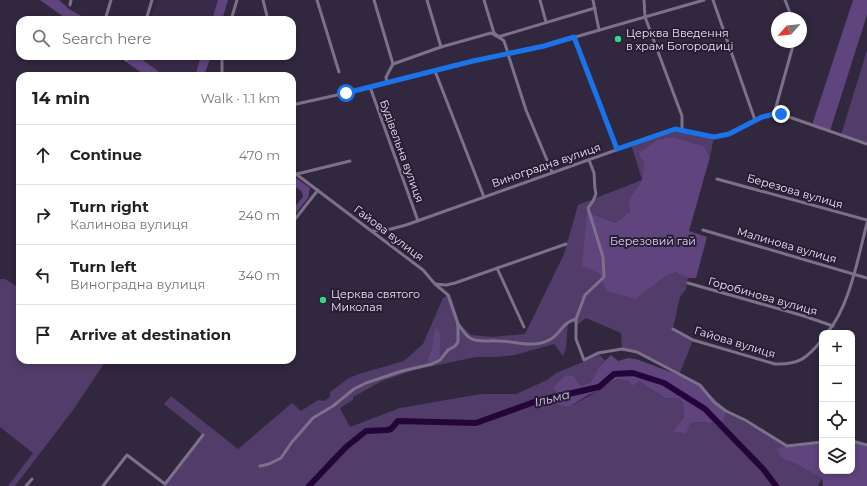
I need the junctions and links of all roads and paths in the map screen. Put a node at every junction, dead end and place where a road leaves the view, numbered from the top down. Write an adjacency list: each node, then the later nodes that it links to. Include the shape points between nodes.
1 (71, 0): 16 (street)
2 (111, 0): 19 (street)
3 (152, 0): 20 (street)
4 (237, 0): 21 (street)
5 (262, 0): 22 (street)
6 (317, 0): 35 (street)
7 (374, 0): 32 (street)
8 (427, 0): 28 (street)
9 (484, 0): 26 (street, via 494,33)
10 (540, 0): 24 (street)
11 (593, 0): 17 (street)
12 (644, 0): 23 (street)
13 (704, 0): 23 (street)
14 (713, 0): 40 (street)
15 (785, 0): 18 (street)
16 (70, 5)
17 (595, 8): 24 (street); 25 (street)
18 (790, 12)
19 (106, 16)
20 (147, 16)
21 (232, 16)
22 (267, 16)
23 (645, 17): 25 (street); 41 (street, via 682,116)
24 (546, 22): 26 (street)
25 (599, 30): 27 (street)
26 (498, 37): 28 (street, via 491,33); 30 (street, via 504,41)
27 (574, 37): 30 (street, via 544,46); 43 (street)
28 (441, 47): 32 (street)
29 (792, 48): 39 (street)
30 (507, 52): 33 (street); 46 (street, via 526,110)
31 (222, 60): 34 (street)
32 (393, 64): 36 (street, via 386,77)
33 (435, 71): 36 (street); 50 (street)
34 (222, 72)
35 (339, 72)
36 (387, 83): 37 (street)
37 (370, 87): 38 (street); 52 (street, Будівельна вулиця)
38 (296, 104)
39 (774, 114): 40 (street, Виноградна вулиця); 42 (street)
40 (756, 120): 41 (street, Виноградна вулиця, via 729,134 714,137)
41 (682, 130): 43 (street, Виноградна вулиця, via 666,131)
42 (867, 144)
43 (617, 149): 44 (street, Виноградна вулиця)
44 (589, 160): 46 (street, Виноградна вулиця); 62 (street, via 594,173 596,194 588,208 603,256 604,277 585,295)
45 (350, 161): 47 (street)
46 (552, 172): 50 (street, Виноградна вулиця)
47 (297, 174): 49 (street, Гайова вулиця)
48 (717, 179): 53 (street, Березова вулиця)
49 (318, 190): 51 (street); 55 (street, Гайова вулиця)
50 (484, 197): 52 (street, Виноградна вулиця)
51 (296, 219)
52 (418, 221): 55 (street, Виноградна вулиця, via 391,229)
53 (867, 222): 58 (street)
54 (703, 230): 58 (street, Малинова вулиця)
55 (372, 231): 61 (street, Гайова вулиця, via 423,270)
56 (566, 244): 57 (street)
57 (497, 268): 61 (street, via 455,283); 65 (street)
58 (853, 274): 59 (street, Малинова вулиця); 64 (street)
59 (867, 278)
60 (688, 283): 64 (street, Горобинова вулиця)
61 (435, 284): 63 (street, Гайова вулиця, via 448,295)
62 (576, 319): 63 (street, via 568,321 554,338 536,344 470,338); 70 (street, via 576,339 584,360 598,353 622,349 637,352 700,384 714,402 726,411 787,446)
63 (458, 324): 73 (street, via 458,342 440,360 354,389 334,406 313,418 281,458)
64 (833, 326): 67 (street)
65 (524, 327)
66 (673, 329): 68 (street, Гайова вулиця, via 693,340 775,364 788,364 805,358)
67 (830, 330)
68 (819, 344)
69 (203, 435): 76 (street, via 165,484 127,455)
70 (819, 442)
71 (855, 442): 72 (street)
72 (867, 445)
73 (260, 466)
74 (32, 479): 75 (street)
75 (26, 486)
76 (103, 486)

